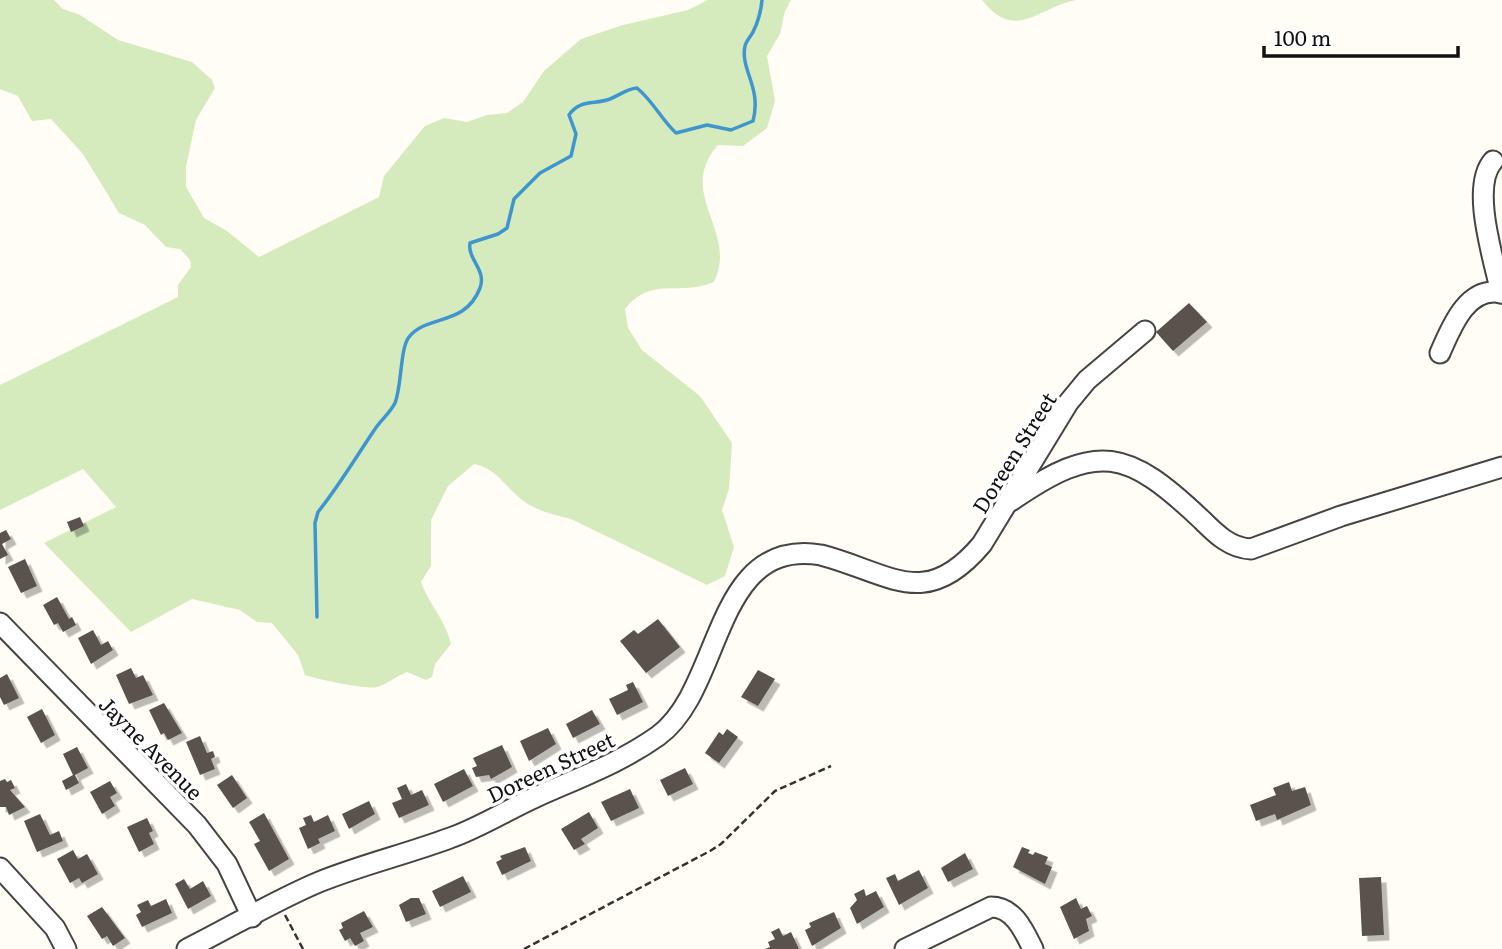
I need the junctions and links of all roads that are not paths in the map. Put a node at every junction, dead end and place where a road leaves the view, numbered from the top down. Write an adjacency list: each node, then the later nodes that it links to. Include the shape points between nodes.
1 (1493, 160): 2 (street, via 1484,178 1485,219)
2 (1501, 293): 4 (street, via 1486,293 1468,304)
3 (1145, 331): 6 (street, Doreen Street, via 1087,380 1068,403)
4 (1440, 353)
5 (1502, 467): 6 (street, via 1251,549 1221,538 1150,475 1107,460 1065,467)
6 (1007, 503): 9 (street, Doreen Street, via 966,563 929,583 894,581 839,559 807,553 760,568 734,596 676,722 618,762 453,837 319,882)
7 (0, 623): 9 (street, Jayne Avenue, via 197,825 227,864)
8 (0, 868): 10 (street, via 55,928)
9 (252, 917): 11 (street, Doreen Street)
10 (66, 949)
11 (187, 949)
12 (905, 949): 13 (street, via 991,907 1013,916)
13 (1033, 949)

